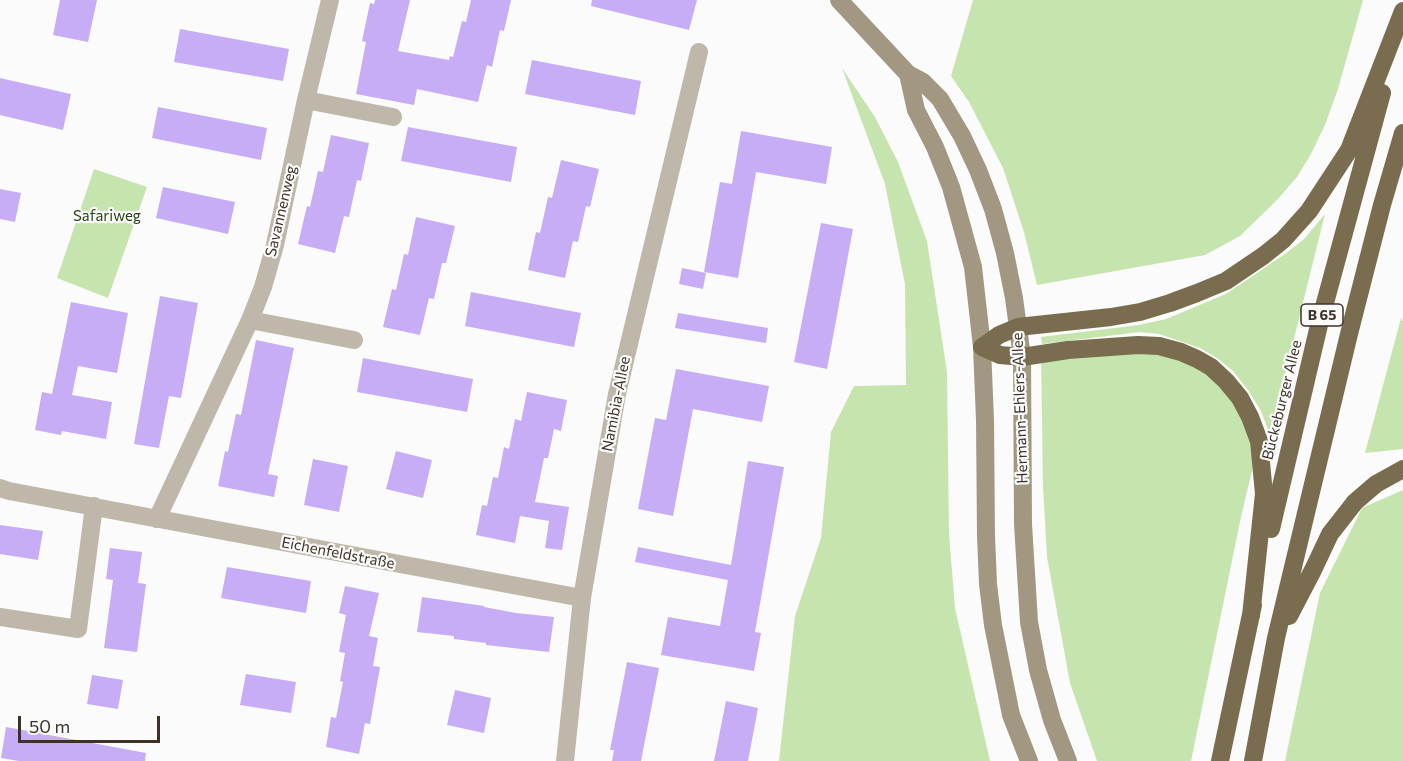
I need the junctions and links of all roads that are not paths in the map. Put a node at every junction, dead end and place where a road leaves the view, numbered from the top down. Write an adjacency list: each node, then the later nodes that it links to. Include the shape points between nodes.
1 (330, 0): 7 (street, Savannenweg)
2 (839, 0): 6 (street, Hermann-Ehlers-Allee)
3 (1403, 11): 11 (highway, via 1349,150 1309,211 1283,240 1226,280 1170,303 1111,318)
4 (1403, 16): 20 (highway, Bückeburger Allee / B 65, via 1319,325)
5 (699, 52): 19 (street, Namibia-Allee, via 617,394)
6 (908, 74): 11 (street, Hermann-Ehlers-Allee, via 940,99 978,170 1005,253); 13 (street, via 916,110 951,187 973,267)
7 (306, 100): 8 (street); 10 (street, Savannenweg, via 275,245)
8 (393, 117)
9 (1403, 133): 22 (highway, B 65, via 1352,323)
10 (250, 320): 12 (street); 18 (street, Savannenweg)
11 (1018, 327): 13 (highway); 14 (street, Hermann-Ehlers-Allee)
12 (354, 340)
13 (982, 347): 14 (highway, via 1000,355); 24 (street, via 988,584 1011,715)
14 (1022, 357): 20 (highway, via 1068,350 1159,346 1197,359 1226,381 1240,398 1259,441 1264,494); 25 (street, Hermann-Ehlers-Allee, via 1023,524 1029,622 1052,720)
15 (1403, 469): 22 (highway, via 1354,502 1330,534)
16 (0, 488): 17 (street, Eichenfeldstraße)
17 (94, 506): 18 (street, Eichenfeldstraße); 21 (street, via 78,630)
18 (157, 519): 19 (street, Eichenfeldstraße)
19 (582, 598): 23 (street, Namibia-Allee)
20 (1251, 616): 26 (highway, Bückeburger Allee / B 65)
21 (0, 617)
22 (1276, 638): 27 (highway, B 65)
23 (565, 761)
24 (1029, 761)
25 (1068, 761)
26 (1220, 761)
27 (1253, 761)

